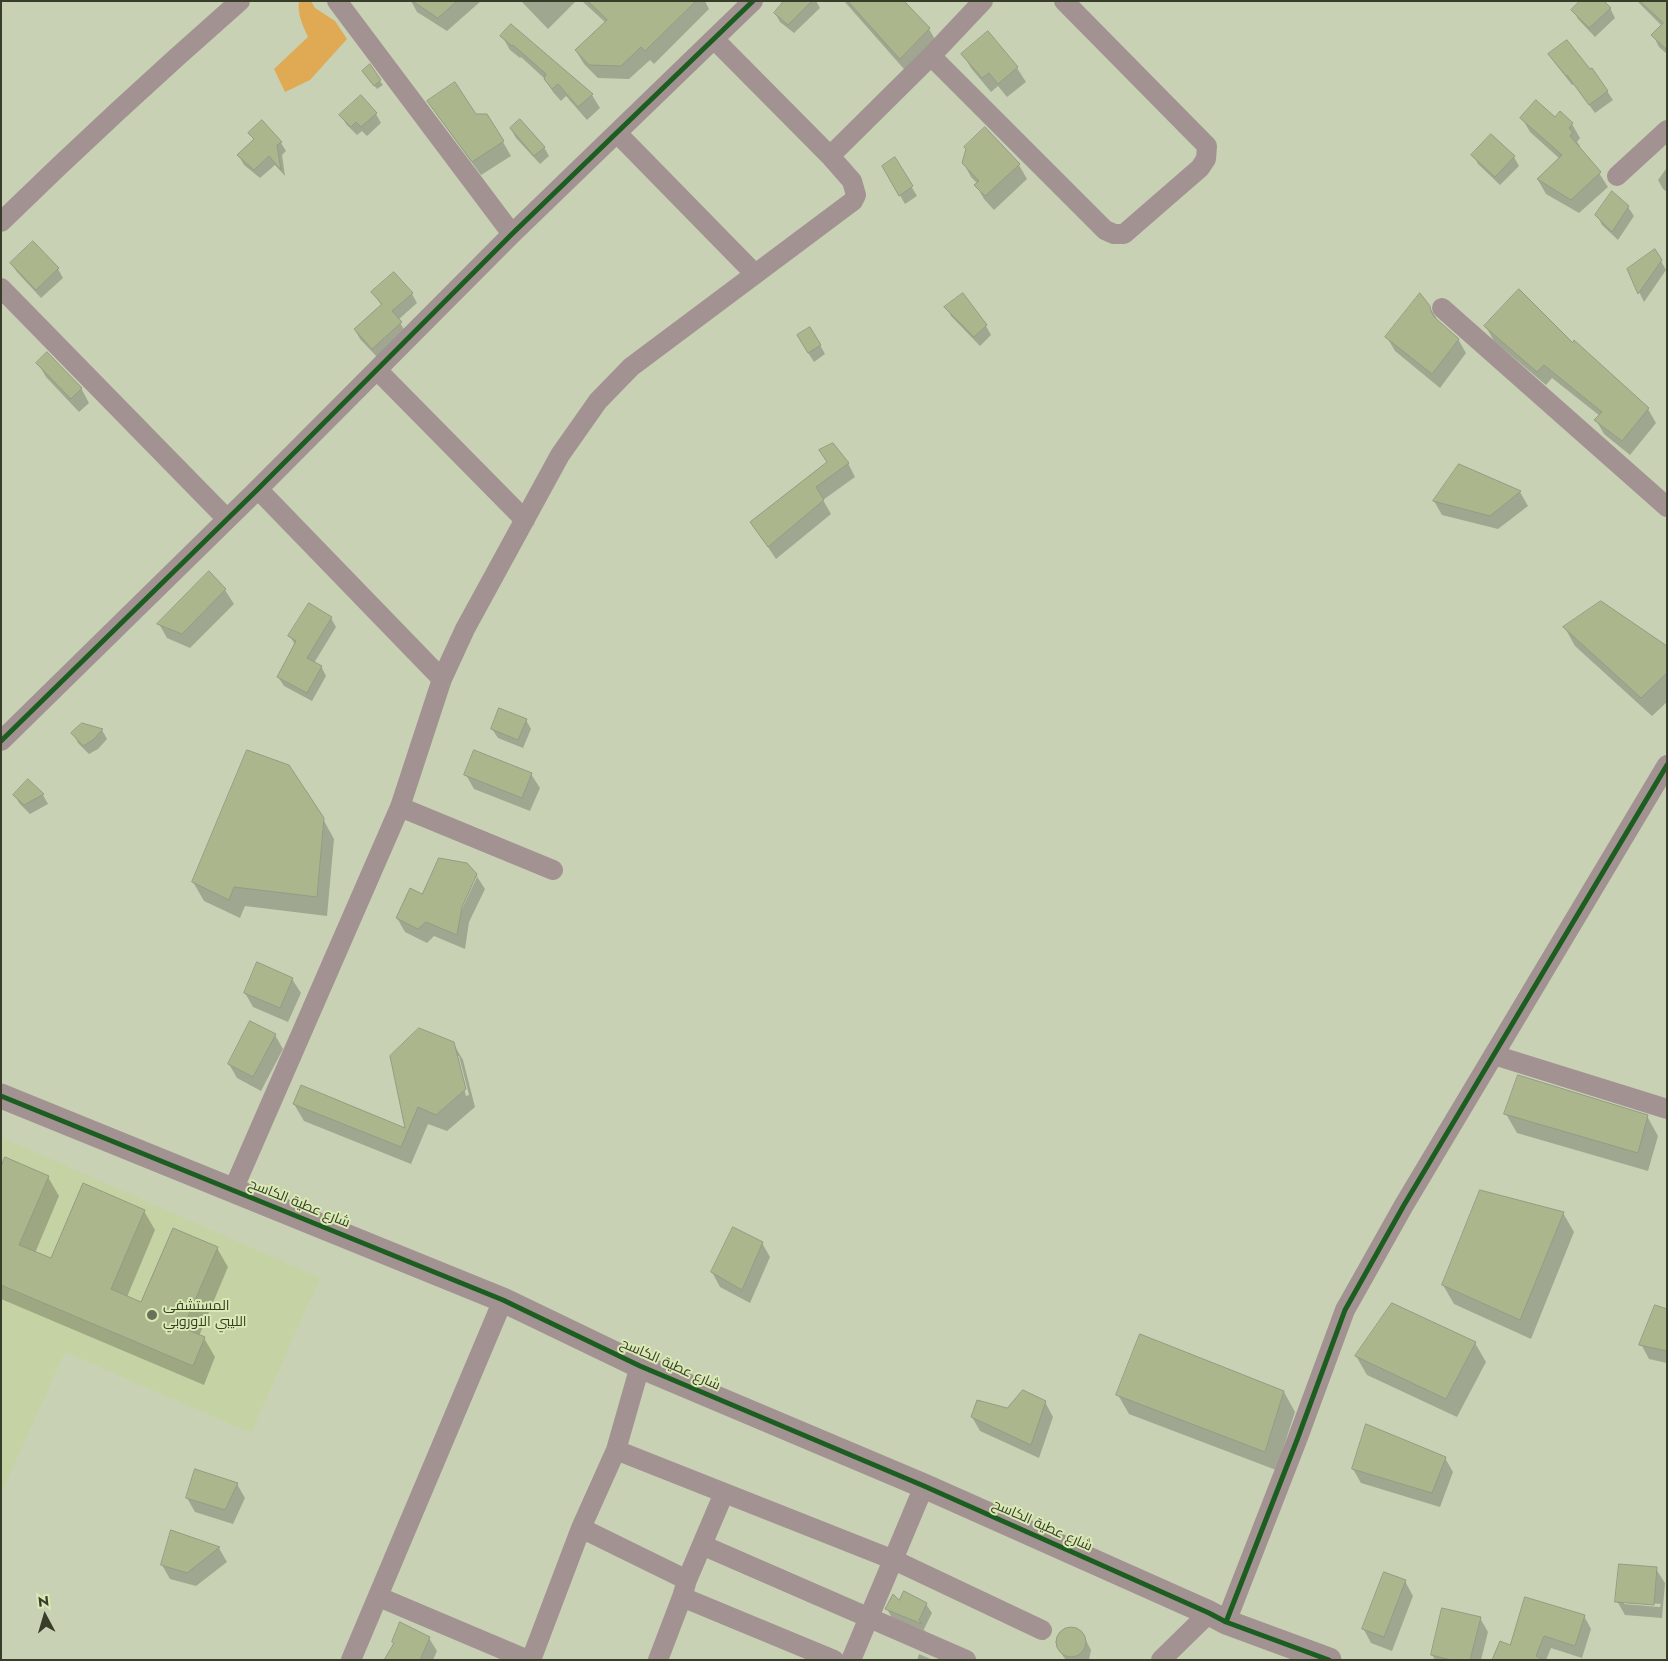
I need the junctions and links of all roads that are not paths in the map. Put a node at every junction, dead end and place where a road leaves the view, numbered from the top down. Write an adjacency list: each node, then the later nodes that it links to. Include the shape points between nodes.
1 (240, 1): 12 (street, via 69,155)
2 (337, 1): 13 (street)
3 (753, 1): 6 (street)
4 (982, 1): 7 (street)
5 (1064, 1): 7 (street, via 1206,146 1206,159 1200,168 1124,234 1105,230)
6 (714, 39): 9 (street); 10 (street)
7 (931, 56): 10 (street)
8 (1667, 130): 11 (street)
9 (617, 133): 13 (street); 14 (street)
10 (830, 156): 14 (street, via 852,181 856,195 853,201)
11 (1617, 176)
12 (1, 222)
13 (512, 234): 17 (street)
14 (754, 274): 21 (street, via 631,366 598,400 560,456)
15 (1, 288): 20 (street)
16 (1442, 308): 19 (street)
17 (377, 370): 18 (street); 21 (street)
18 (258, 489): 20 (street); 22 (street)
19 (1667, 507)
20 (227, 519): 23 (street)
21 (525, 520): 22 (street)
22 (442, 679): 25 (street)
23 (1, 741)
24 (1667, 766): 27 (street)
25 (400, 807): 26 (street); 30 (street)
26 (553, 870)
27 (1494, 1055): 29 (street); 42 (street, via 1345,1310 1297,1440)
28 (1, 1096): 30 (street, شارع عطية الكاسح)
29 (1667, 1109)
30 (232, 1190): 31 (street, شارع عطية الكاسح)
31 (503, 1300): 32 (street, شارع عطية الكاسح); 40 (street)
32 (640, 1366): 33 (street); 34 (street, شارع عطية الكاسح)
33 (616, 1450): 35 (street); 36 (street)
34 (924, 1486): 38 (street); 42 (street, شارع عطية الكاسح)
35 (724, 1493): 37 (street); 38 (street)
36 (580, 1528): 39 (street); 45 (street)
37 (702, 1545): 39 (street); 41 (street)
38 (894, 1560): 41 (street); 43 (street)
39 (684, 1589): 46 (street); 47 (street)
40 (379, 1597): 44 (street); 45 (street)
41 (869, 1617): 48 (street); 49 (street)
42 (1218, 1618): 50 (street); 51 (street, شارع عطية الكاسح)
43 (1042, 1630)
44 (351, 1660)
45 (530, 1660)
46 (658, 1660)
47 (834, 1660)
48 (851, 1660)
49 (966, 1660)
50 (1161, 1660)
51 (1329, 1660)

